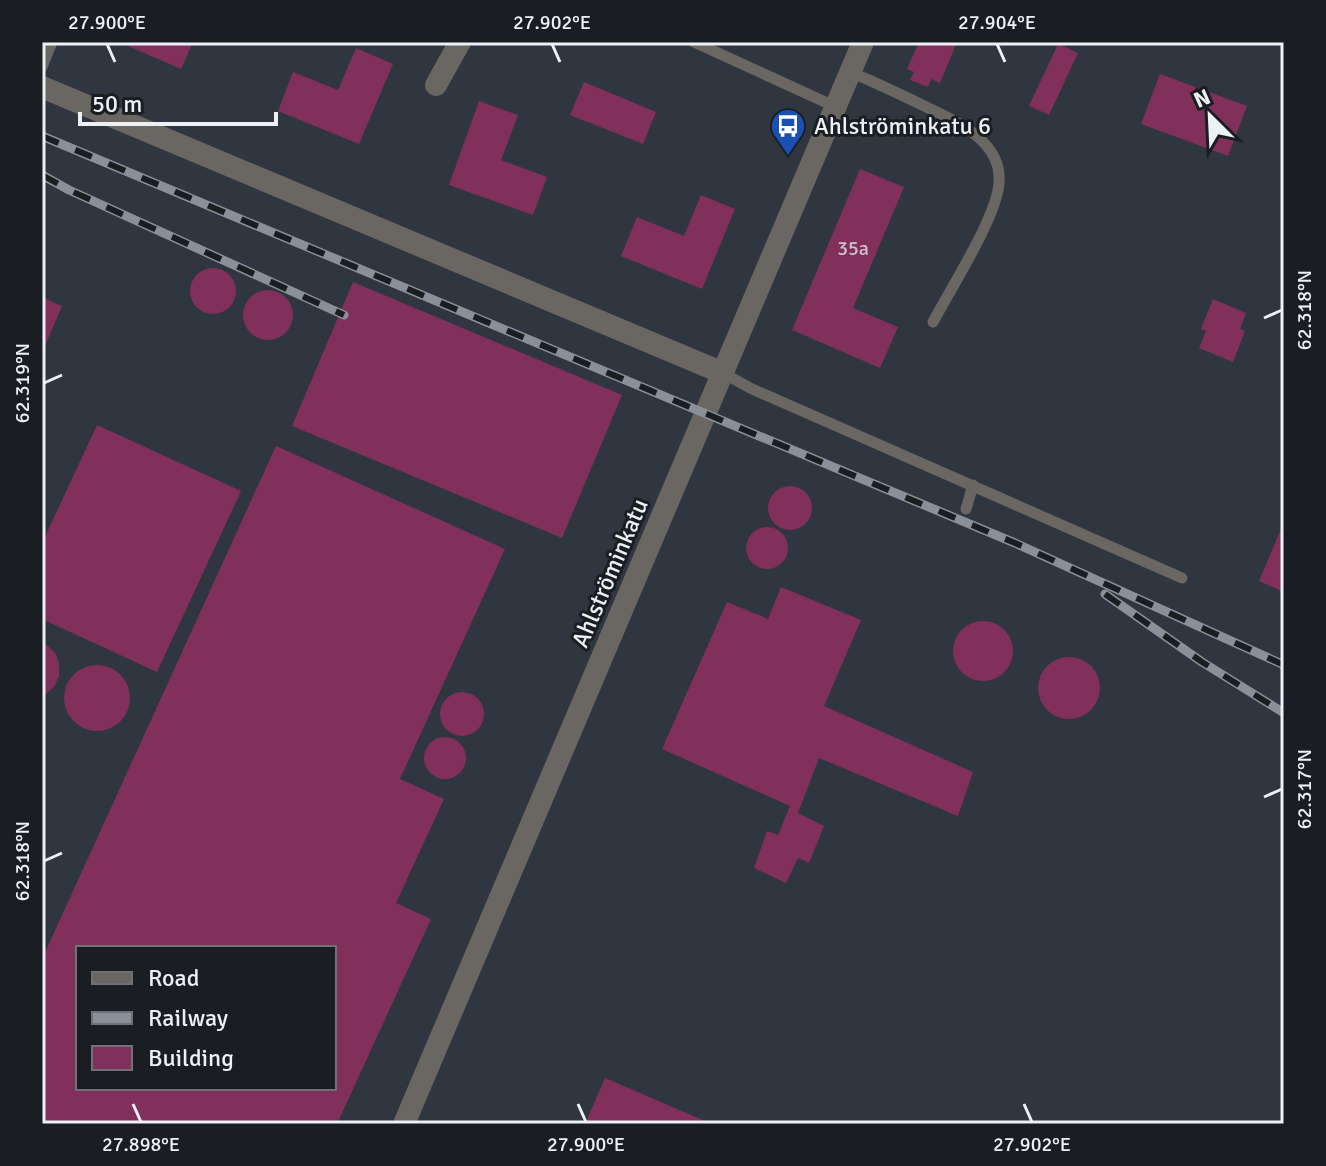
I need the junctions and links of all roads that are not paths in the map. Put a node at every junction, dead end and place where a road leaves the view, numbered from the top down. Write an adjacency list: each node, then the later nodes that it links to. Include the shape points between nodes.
1 (52, 42): 5 (lane)
2 (460, 42): 7 (street)
3 (694, 42): 9 (lane)
4 (863, 42): 6 (street, Ahlströminkatu)
5 (42, 67)
6 (851, 72): 9 (street, Ahlströminkatu); 10 (lane, via 966,126 987,145 998,165 999,190)
7 (436, 85)
8 (42, 87): 11 (street)
9 (836, 107): 11 (street, Ahlströminkatu)
10 (933, 322)
11 (723, 373): 12 (lane); 15 (street, Ahlströminkatu)
12 (973, 485): 13 (lane); 14 (lane)
13 (966, 509)
14 (1182, 578)
15 (404, 1124)

